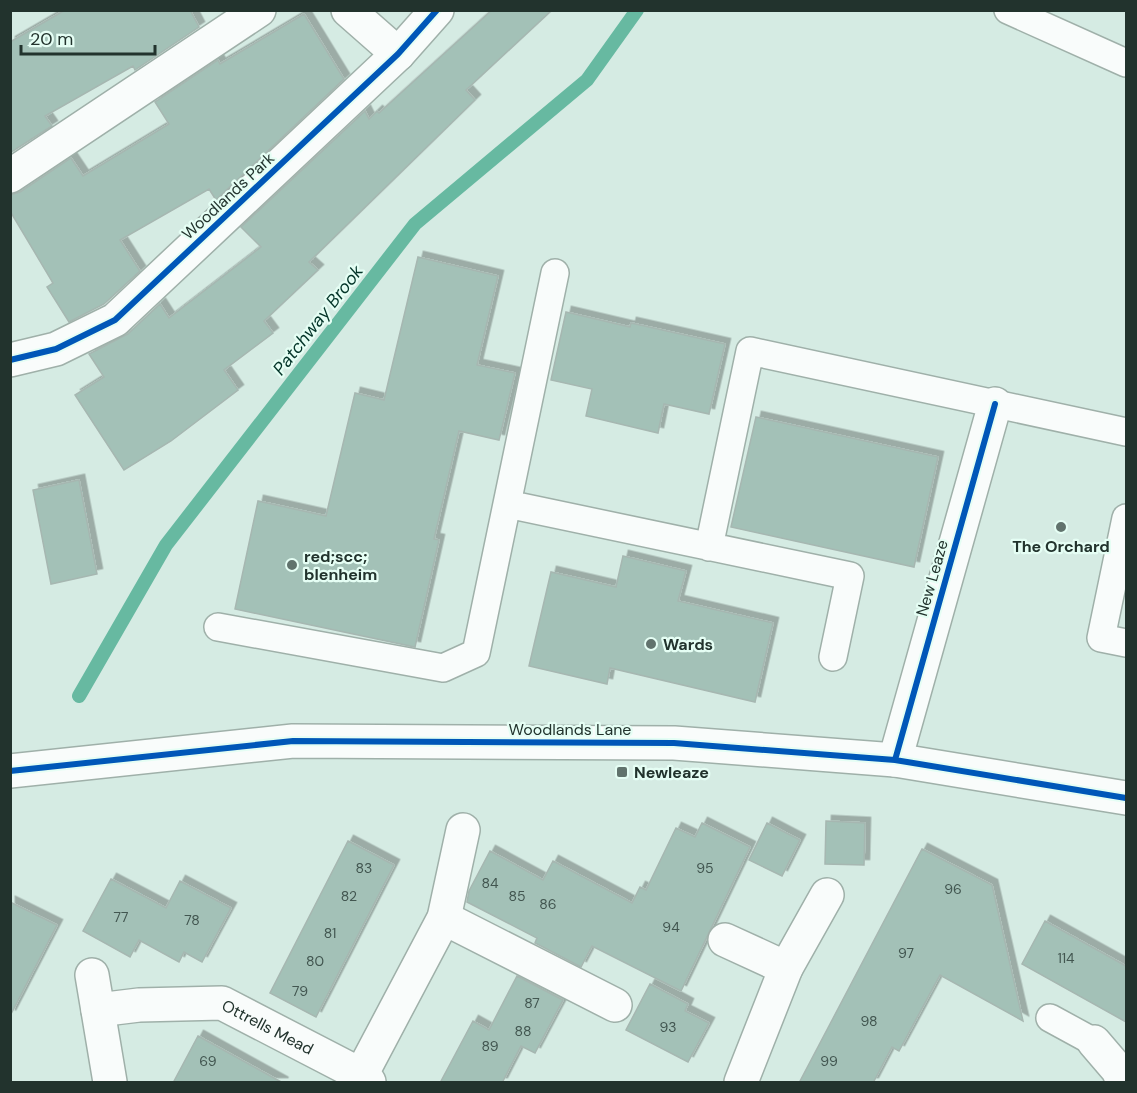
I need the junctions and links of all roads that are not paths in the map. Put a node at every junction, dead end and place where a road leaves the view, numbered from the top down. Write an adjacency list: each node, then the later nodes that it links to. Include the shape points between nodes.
1 (259, 10): 7 (street)
2 (348, 10): 5 (street)
3 (437, 10): 5 (street, Woodlands Park)
4 (1008, 10): 6 (lane)
5 (398, 54): 9 (street, Woodlands Park, via 115,320 56,349)
6 (1126, 63)
7 (10, 176)
8 (555, 273): 12 (lane)
9 (10, 360)
10 (995, 404): 11 (lane); 14 (lane, via 750,351); 18 (street, New Leaze)
11 (1126, 432)
12 (507, 504): 14 (lane); 15 (lane, via 476,653 443,668)
13 (1126, 518): 16 (lane, via 1101,638)
14 (710, 547): 17 (lane, via 850,576)
15 (218, 627)
16 (1126, 643)
17 (833, 657)
18 (896, 760): 19 (street, Woodlands Lane, via 674,743 293,741); 20 (street, Woodlands Lane)
19 (10, 771)
20 (1126, 798)
21 (463, 830): 23 (street, Ottrells Mead)
22 (827, 895): 25 (street)
23 (444, 918): 27 (street); 31 (street, Ottrells Mead)
24 (725, 940): 25 (street)
25 (786, 968): 33 (street)
26 (92, 975): 28 (street)
27 (615, 1005)
28 (98, 1010): 31 (street, Ottrells Mead, via 139,1005 222,1004); 32 (street)
29 (1050, 1018): 30 (lane)
30 (1095, 1042): 34 (street, via 1118,1070)
31 (365, 1079)
32 (110, 1083)
33 (741, 1083)
34 (1123, 1083)

